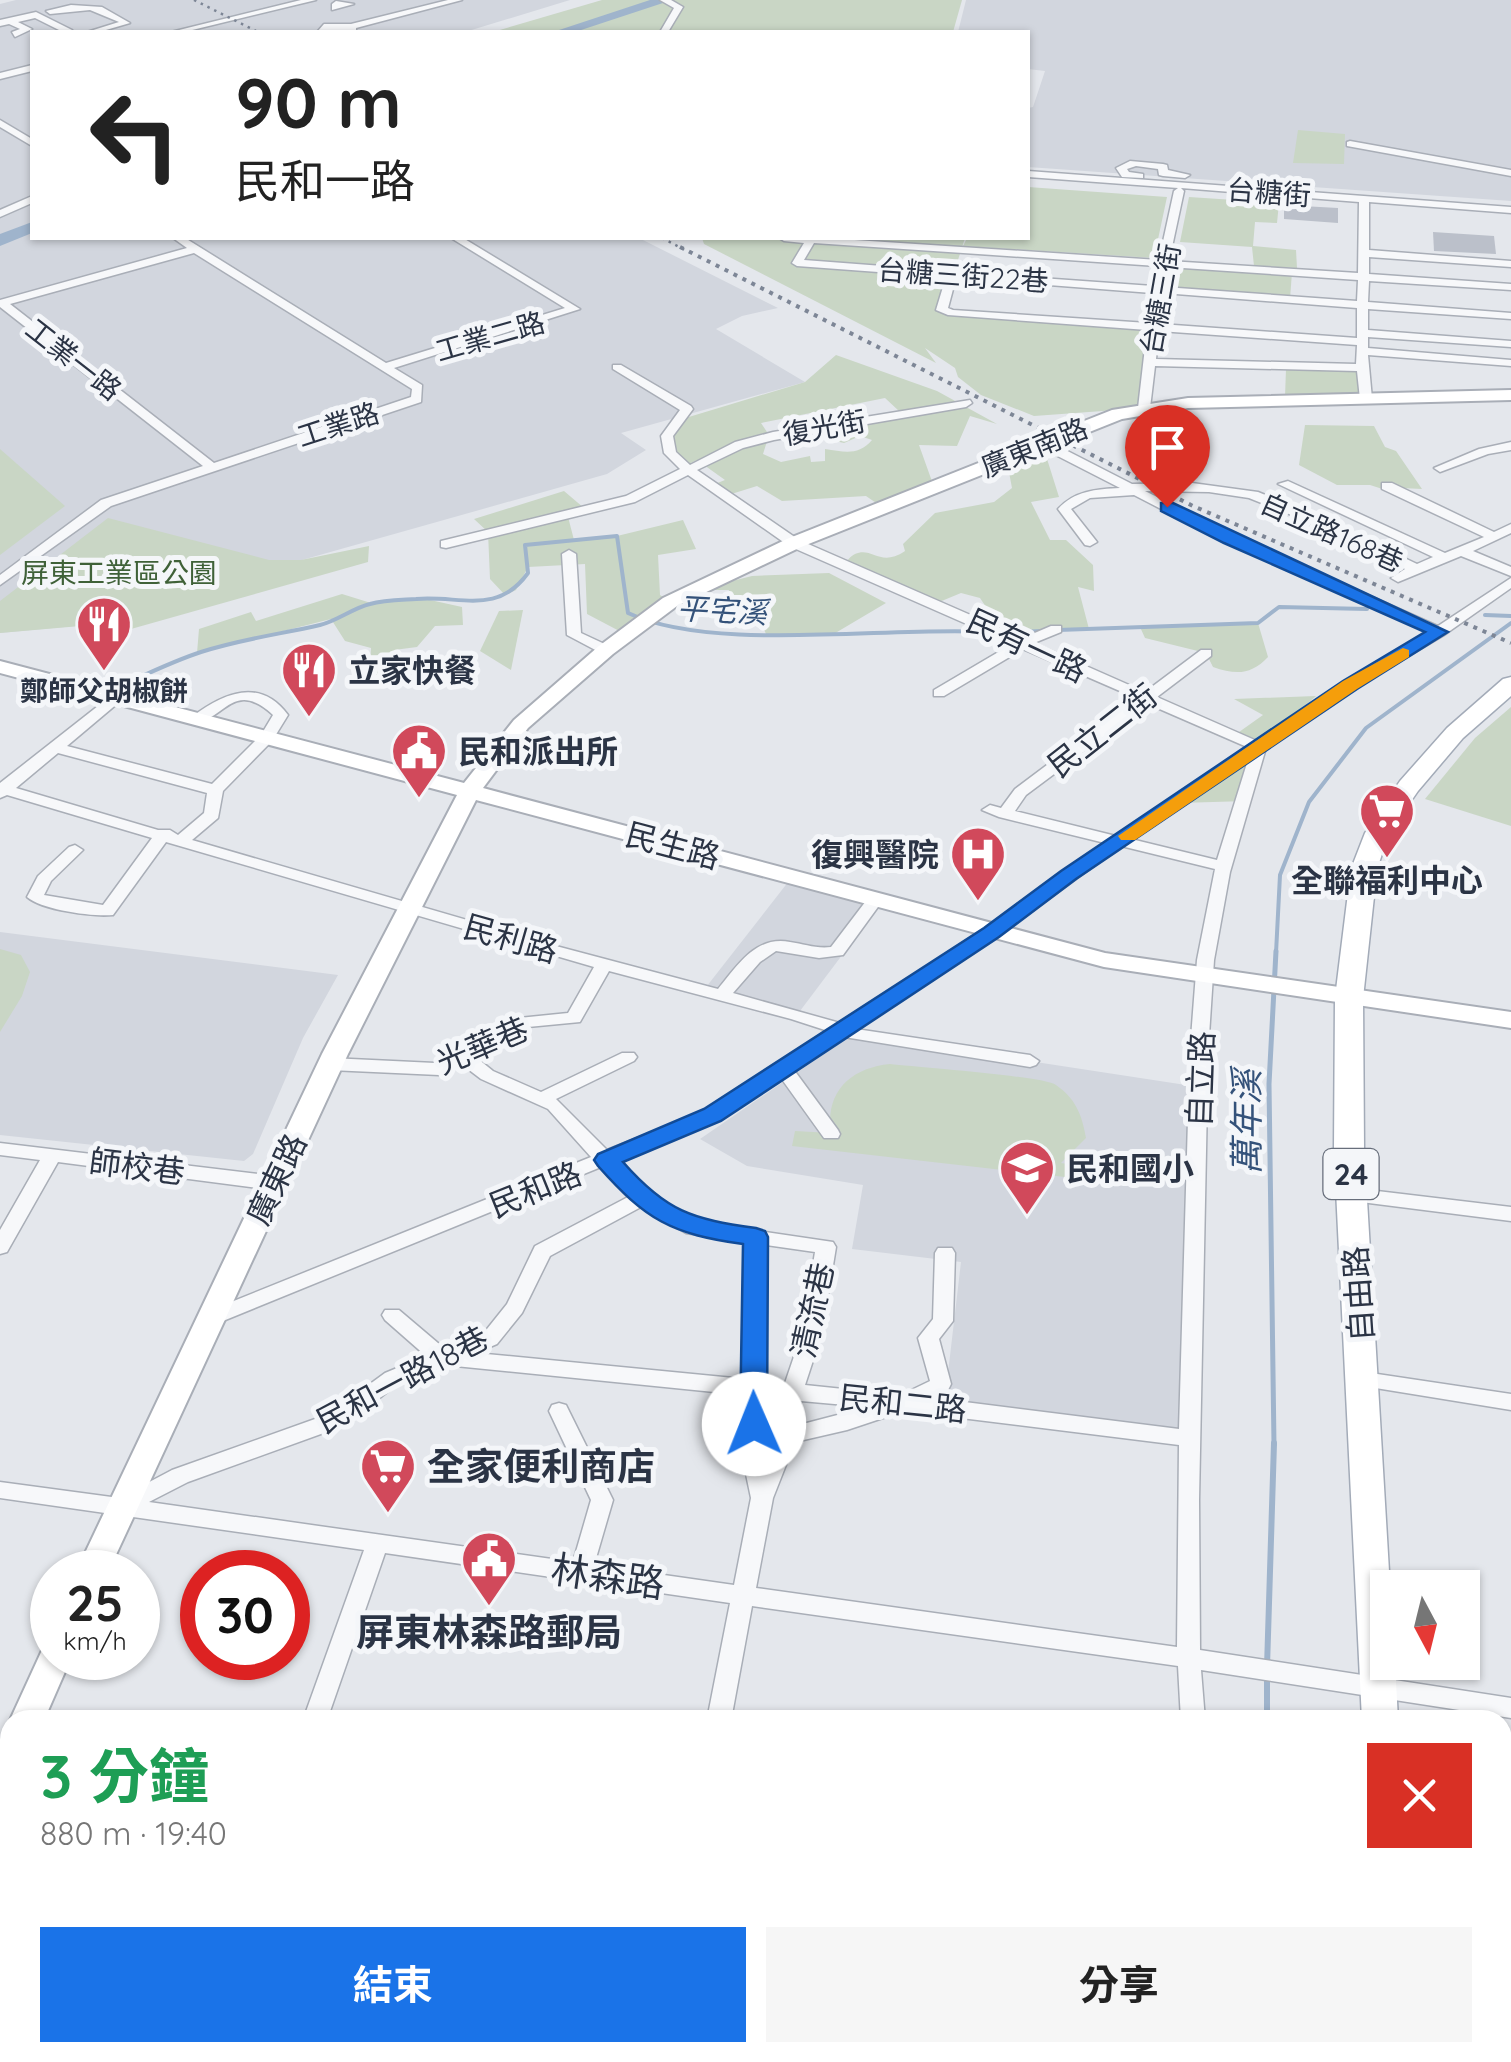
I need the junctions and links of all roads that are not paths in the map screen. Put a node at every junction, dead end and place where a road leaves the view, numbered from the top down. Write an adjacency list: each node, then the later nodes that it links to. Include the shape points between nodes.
1 (312, 0): 12 (street)
2 (458, 0): 7 (street)
3 (664, 0): 15 (street, via 678,10)
4 (332, 4): 5 (street)
5 (350, 4)
6 (50, 12): 11 (street, via 98,7 126,23)
7 (394, 16): 9 (street); 14 (street)
8 (5, 22): 10 (street, via 36,15); 16 (street, via 28,29)
9 (407, 22)
10 (65, 30)
11 (99, 30)
12 (184, 30)
13 (323, 30): 14 (street)
14 (351, 30)
15 (665, 30)
16 (15, 34)
17 (30, 68): 18 (street)
18 (0, 76)
19 (0, 123): 21 (street)
20 (30, 128): 21 (street)
21 (15, 132): 22 (street); 23 (street)
22 (0, 136)
23 (30, 142)
24 (1350, 144): 26 (street, via 1390,146)
25 (1163, 173): 27 (street)
26 (1511, 173)
27 (1186, 174)
28 (1030, 177): 30 (street, 台糖街)
29 (1030, 177): 32 (street, 台糖街)
30 (1180, 191): 32 (street, 台糖街); 42 (street, 台糖三街)
31 (30, 200): 34 (street)
32 (1364, 202): 33 (street, 台糖街); 41 (street)
33 (1511, 212)
34 (0, 214)
35 (181, 240): 40 (street, 工業路)
36 (459, 240): 55 (street, 工業二路, via 574,309)
37 (810, 240): 44 (street, 台糖三街22巷, via 797,264)
38 (871, 240): 39 (street)
39 (962, 243): 42 (street); 44 (street)
40 (196, 249): 55 (street, 工業路); 64 (street, 工業一路, via 2,303)
41 (1364, 254): 43 (street); 45 (street)
42 (1166, 262): 45 (street); 47 (street, 台糖三街)
43 (1511, 264)
44 (952, 275): 47 (street, 台糖三街22巷); 50 (street, via 942,310 952,313)
45 (1363, 277): 46 (street); 48 (street)
46 (1511, 287)
47 (1158, 290): 48 (street, 台糖三街22巷); 50 (street, 台糖三街)
48 (1362, 305): 49 (street, 台糖三街22巷); 51 (street)
49 (1511, 316)
50 (1152, 327): 51 (street); 53 (street, 台糖三街)
51 (1362, 342): 52 (street); 54 (street); 57 (street)
52 (1511, 344)
53 (1149, 362): 57 (street); 61 (street, 台糖三街)
54 (1511, 363)
55 (386, 366): 64 (street, 工業路, via 418,388 417,399)
56 (616, 367): 66 (street, via 686,409 667,436 670,452)
57 (1362, 368): 59 (street)
58 (1511, 395): 59 (street, 廣東南路)
59 (1366, 399): 61 (street, 廣東南路)
60 (966, 404): 66 (street, 復光街, via 773,436)
61 (1144, 408): 62 (street, 廣東南路)
62 (1042, 443): 69 (street); 73 (street, 廣東南路)
63 (1511, 446): 65 (street)
64 (210, 466): 81 (street, 工業路, via 106,503)
65 (1440, 468)
66 (686, 469): 73 (street); 74 (street, 復光街, via 630,499)
67 (1284, 484): 77 (street)
68 (1387, 486): 71 (street)
69 (1133, 490): 72 (street, 自立路168巷, via 1087,494 1064,509); 78 (street, 自立路168巷, via 1175,483 1254,496); 84 (street)
70 (1511, 528): 71 (street)
71 (1495, 537): 75 (street)
72 (1090, 542)
73 (794, 543): 85 (street, 民有一路); 86 (street, 廣東南路, via 692,590)
74 (446, 544)
75 (1466, 552): 77 (street); 79 (street)
76 (569, 554): 86 (street, via 574,635)
77 (1441, 556): 78 (street)
78 (1416, 569): 80 (street)
79 (1511, 572)
80 (1398, 578)
81 (0, 581)
82 (1511, 582): 84 (street)
83 (1056, 628): 85 (street)
84 (1439, 632): 95 (street)
85 (1023, 643): 90 (street); 91 (street, 民有一路)
86 (606, 650): 99 (street, 廣東南路, via 521,724)
87 (1206, 652): 91 (street, 民立二街)
88 (0, 667): 92 (street, 民生路)
89 (1511, 684): 111 (main road, 自由路 / 24, via 1454,733 1376,833 1364,870)
90 (939, 693)
91 (1144, 696): 95 (street, 民有一路); 102 (street, 民立二街, via 998,812)
92 (117, 698): 93 (street, 民生路); 96 (street)
93 (198, 719): 94 (street, 民生路); 94 (street, via 228,699 271,704 281,715)
94 (266, 738): 98 (street); 99 (street, 民生路)
95 (1259, 747): 102 (street, 民和路); 104 (street, 自立路, via 1250,794)
96 (56, 748): 97 (street); 98 (street)
97 (1, 790): 100 (street, 民利路)
98 (216, 790): 101 (street, via 212,815)
99 (470, 791): 105 (street, 民生路); 106 (street, 廣東路)
100 (164, 833): 101 (street, 民利路); 103 (street, via 107,910 35,896)
101 (183, 838): 106 (street, 民利路)
102 (1121, 840): 104 (street); 107 (street, 民和路)
103 (75, 850)
104 (1222, 866): 109 (street, 自立路)
105 (876, 900): 107 (street, 民生路); 110 (street, via 837,951 767,949)
106 (410, 908): 108 (street, 民利路); 117 (street, 廣東路)
107 (992, 932): 109 (street, 民生路); 113 (street, 民和路)
108 (604, 964): 110 (street, 民利路); 114 (street, 光華巷, via 574,1018 525,1022)
109 (1204, 977): 111 (street, 民生路); 141 (street, 自立路)
110 (721, 996): 113 (street, 民利路)
111 (1348, 998): 112 (street); 125 (main road, 自由路 / 24)
112 (1511, 1020)
113 (842, 1029): 116 (street); 118 (street, 民和路)
114 (462, 1055): 117 (street, 光華巷, via 439,1069); 119 (street)
115 (628, 1057): 119 (street)
116 (1030, 1061)
117 (330, 1064): 124 (street, 廣東路)
118 (783, 1068): 120 (street); 123 (street, 民和路, via 712,1115)
119 (541, 1099): 123 (street, via 578,1126)
120 (831, 1134)
121 (0, 1149): 122 (street, 師校巷)
122 (52, 1156): 124 (street, 師校巷); 129 (street)
123 (606, 1160): 126 (street); 132 (street, 民和路)
124 (274, 1182): 132 (street, 廣東路)
125 (1352, 1195): 127 (street); 134 (main road, 自由路 / 24)
126 (642, 1199): 128 (street, via 693,1228); 133 (street, 民和一路18巷, via 542,1251 515,1308 490,1338)
127 (1511, 1214)
128 (756, 1237): 135 (street); 136 (street, 清流巷, via 826,1247 812,1333)
129 (0, 1247)
130 (945, 1253): 138 (street, via 943,1321 928,1338 941,1384)
131 (392, 1315): 133 (street)
132 (211, 1318): 144 (street, 廣東路)
133 (442, 1358): 135 (street, 民和二路); 144 (street, 民和一路18巷, via 392,1378 336,1420 180,1476)
134 (1364, 1380): 137 (street); 151 (main road, 自由路 / 24)
135 (753, 1389): 136 (street, 民和二路); 143 (street)
136 (792, 1392): 138 (street, 民和二路); 140 (street, 清流巷)
137 (1511, 1402)
138 (906, 1404): 140 (street, via 849,1424); 141 (street, 民和二路)
139 (559, 1411): 147 (street, via 602,1500)
140 (787, 1434): 143 (street, 清流巷)
141 (1190, 1438): 149 (street, 自立路)
142 (0, 1490): 144 (street, 林森路)
143 (762, 1498): 148 (street)
144 (121, 1508): 145 (street, 林森路); 146 (street, 廣東路)
145 (378, 1543): 147 (street, 林森路); 154 (street)
146 (102, 1550)
147 (581, 1573): 148 (street, 林森路)
148 (745, 1596): 149 (street, 林森路); 155 (street)
149 (1188, 1658): 151 (street, 林森路); 156 (street, 自立路)
150 (44, 1680): 153 (street)
151 (1378, 1688): 152 (street); 157 (main road, 自由路 / 24)
152 (1511, 1708)
153 (31, 1710)
154 (320, 1710)
155 (721, 1710)
156 (1192, 1710)
157 (1379, 1710)

